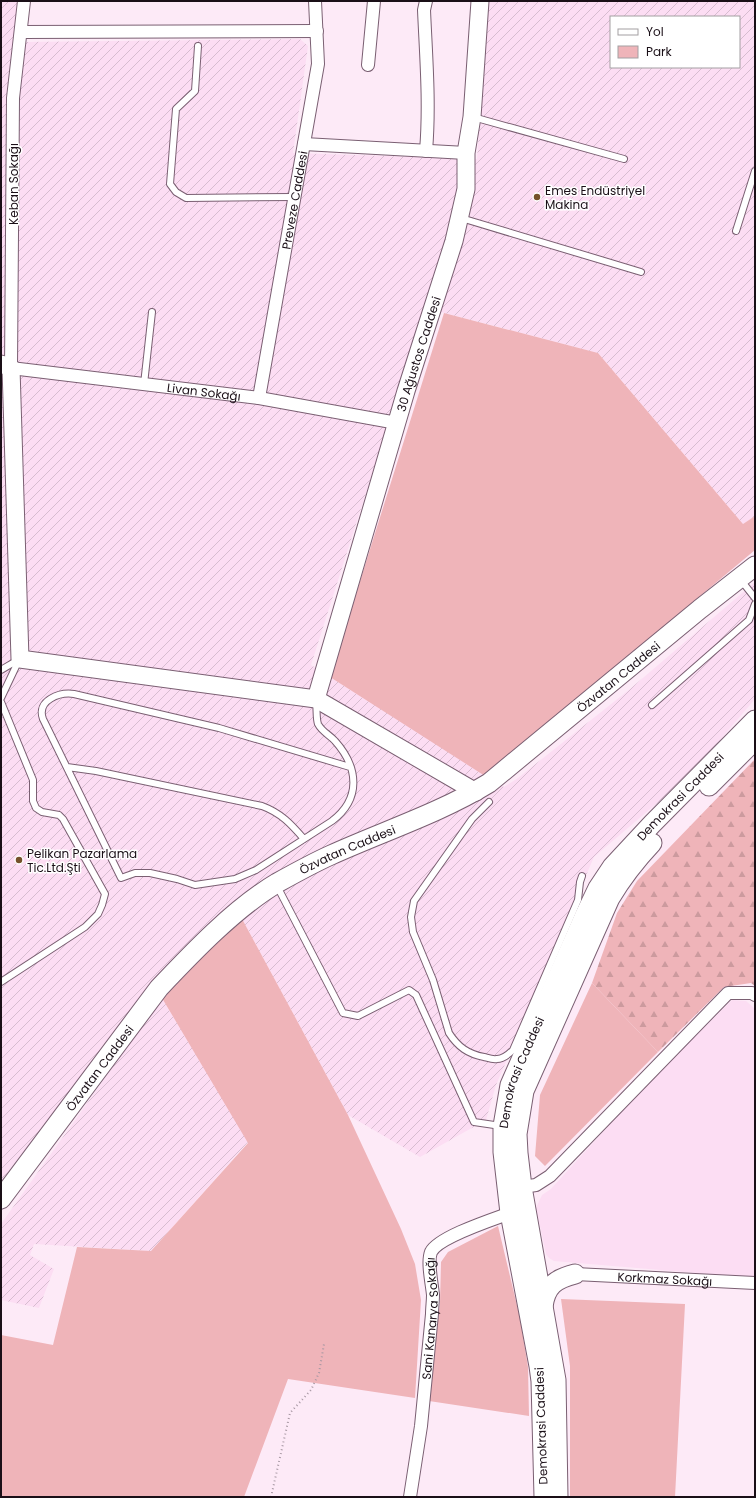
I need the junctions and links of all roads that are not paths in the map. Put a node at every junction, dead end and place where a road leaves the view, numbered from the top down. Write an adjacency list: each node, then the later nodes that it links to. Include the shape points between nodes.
1 (24, 1): 7 (street, Keban Sokağı)
2 (315, 1): 6 (street, Preveze Caddesi)
3 (374, 1): 9 (street)
4 (426, 1): 12 (street)
5 (480, 1): 10 (street, 30 Ağustos Caddesi)
6 (316, 31): 7 (street); 11 (street, Preveze Caddesi, via 318,64)
7 (21, 32): 21 (street, Keban Sokağı, via 13,98)
8 (198, 46): 16 (lane, via 195,92 176,109 170,184 176,192 186,198)
9 (368, 65)
10 (472, 117): 13 (street, 30 Ağustos Caddesi); 14 (lane)
11 (304, 144): 12 (street); 16 (street, Preveze Caddesi)
12 (426, 151): 13 (street)
13 (466, 153): 17 (street, 30 Ağustos Caddesi, via 466,189)
14 (624, 159)
15 (755, 171): 18 (lane)
16 (294, 197): 23 (street, Preveze Caddesi)
17 (459, 218): 19 (lane); 24 (street, 30 Ağustos Caddesi)
18 (736, 231)
19 (641, 272)
20 (152, 312): 22 (lane)
21 (6, 366): 22 (street, Livan Sokağı); 29 (street)
22 (144, 384): 23 (street, Livan Sokağı)
23 (259, 398): 24 (street, Livan Sokağı)
24 (396, 423): 32 (street, 30 Ağustos Caddesi)
25 (755, 566): 26 (main road, Özvatan Caddesi)
26 (739, 578): 27 (lane); 39 (main road, Özvatan Caddesi, via 504,771)
27 (755, 598)
28 (755, 604): 34 (lane, via 749,620)
29 (20, 659): 30 (lane); 31 (lane); 32 (street)
30 (1, 670)
31 (1, 698)
32 (316, 699): 38 (lane, via 317,722 342,750); 39 (street)
33 (1, 702): 43 (lane, via 33,780 33,802 36,808 42,812 59,815 63,819 105,894 98,914 86,927)
34 (652, 706)
35 (755, 720): 45 (main road, Demokrasi Caddesi, via 612,867 598,888 510,1085)
36 (755, 740): 46 (main road, Demokrasi Caddesi, via 637,859 610,898 524,1091 517,1134)
37 (67, 767): 38 (lane, via 42,712 44,705 51,698 68,693 219,728); 40 (lane, via 112,774 272,809 287,819); 40 (lane, via 121,878 143,872 195,885 224,882 256,870)
38 (350, 767): 40 (lane, via 354,782 353,794 348,805 335,819)
39 (483, 797): 41 (lane, via 472,819 414,901 410,917 449,1032 463,1050 496,1060 513,1050 578,900); 42 (main road, Özvatan Caddesi, via 431,812 331,855)
40 (304, 839)
41 (582, 876)
42 (276, 884): 45 (lane, via 343,1013 358,1016 409,990 416,995 474,1122); 47 (main road, Özvatan Caddesi, via 238,911 159,988)
43 (1, 982)
44 (755, 995): 46 (street, via 728,993 550,1176 536,1184)
45 (503, 1126): 48 (main road, Demokrasi Caddesi, via 503,1152)
46 (522, 1187): 49 (main road, Demokrasi Caddesi)
47 (1, 1199)
48 (510, 1213): 53 (street, Sani Kanarya Sokağı, via 452,1236 439,1243 431,1252 432,1314 421,1426); 54 (main road, Demokrasi Caddesi, via 541,1381)
49 (534, 1257): 50 (main road, via 548,1268); 52 (main road, Demokrasi Caddesi)
50 (575, 1274): 51 (street, Korkmaz Sokağı); 52 (main road, via 562,1278 552,1285 545,1296)
51 (755, 1283)
52 (543, 1306): 55 (main road, Demokrasi Caddesi, via 556,1380)
53 (410, 1497)
54 (544, 1497)
55 (558, 1497)

